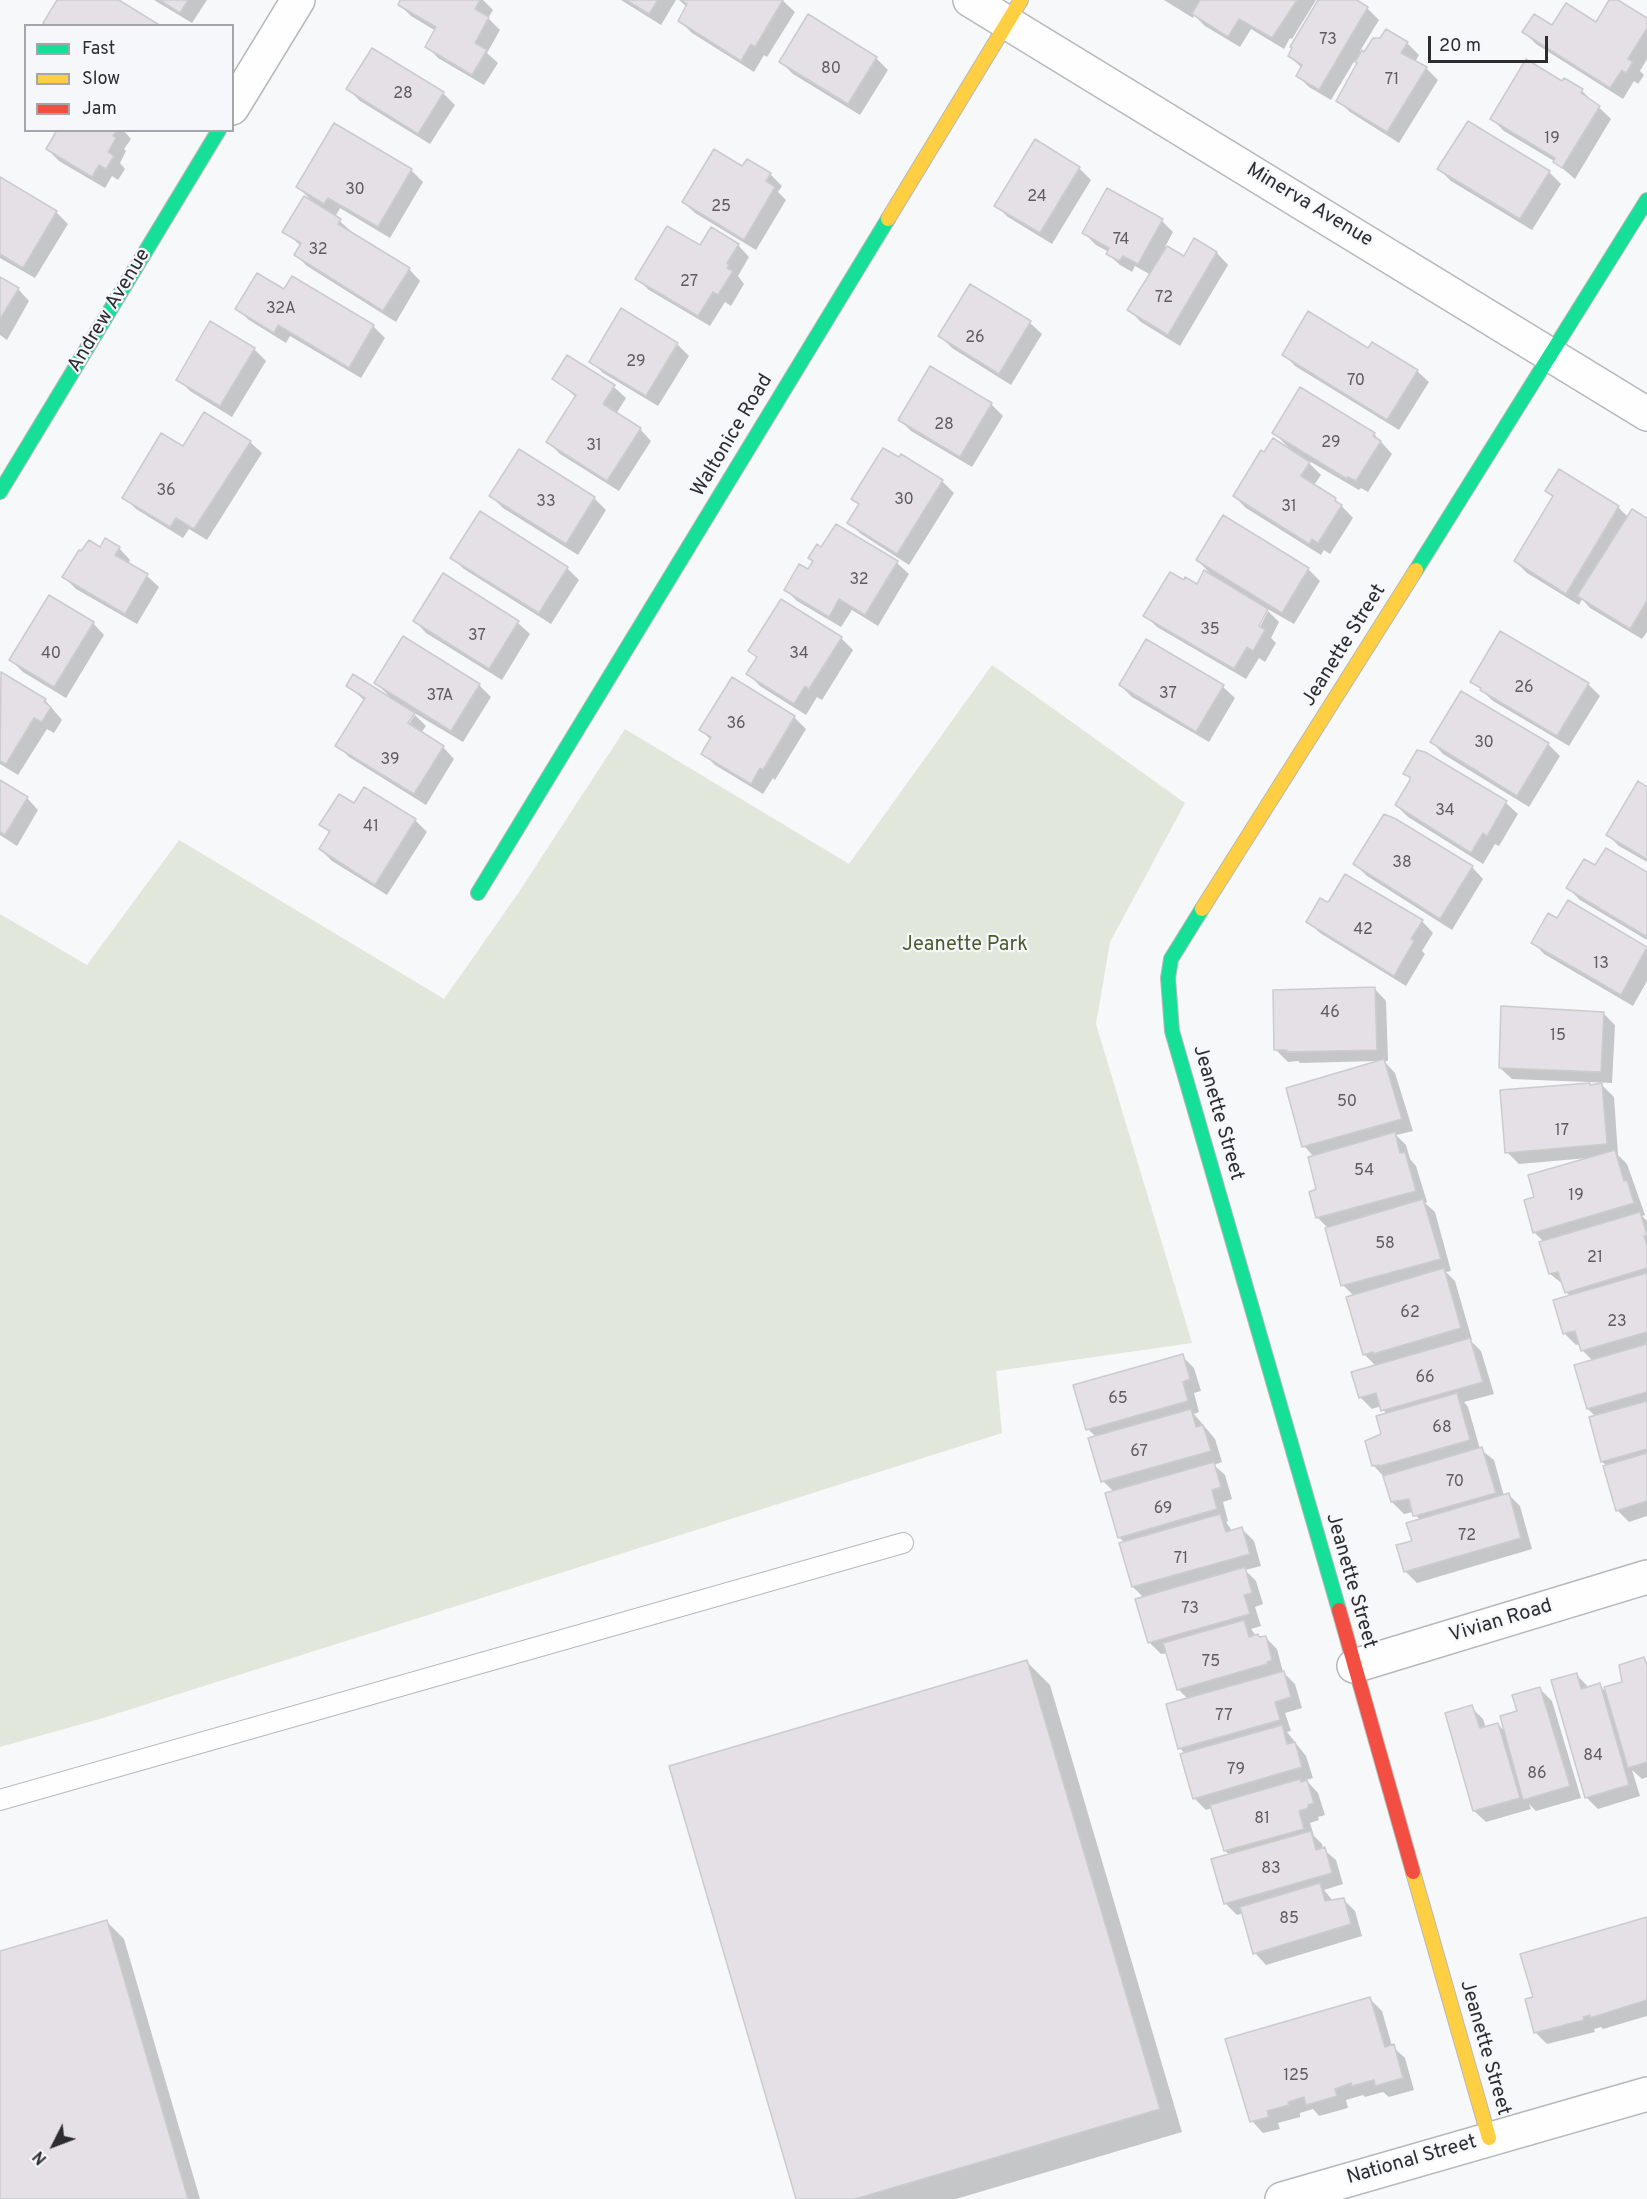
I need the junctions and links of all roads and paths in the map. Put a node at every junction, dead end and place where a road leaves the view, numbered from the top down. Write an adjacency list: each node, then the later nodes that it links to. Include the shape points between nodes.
1 (298, 0): 4 (street)
2 (970, 0): 3 (street, Minerva Avenue)
3 (1014, 11): 7 (street, Minerva Avenue); 10 (street, Waltonice Road)
4 (234, 105)
5 (218, 132): 9 (street, Andrew Avenue)
6 (1647, 200): 7 (street, Jeanette Street)
7 (1552, 354): 8 (street, Minerva Avenue); 13 (street, Jeanette Street, via 1171,958 1168,978 1172,1031)
8 (1647, 414)
9 (0, 492)
10 (478, 893)
11 (903, 1543): 14 (lane)
12 (1647, 1577): 13 (street, Vivian Road)
13 (1354, 1666): 16 (street, Jeanette Street)
14 (0, 1800)
15 (1647, 2094): 16 (street, National Street)
16 (1489, 2138): 17 (street, National Street)
17 (1282, 2199)

